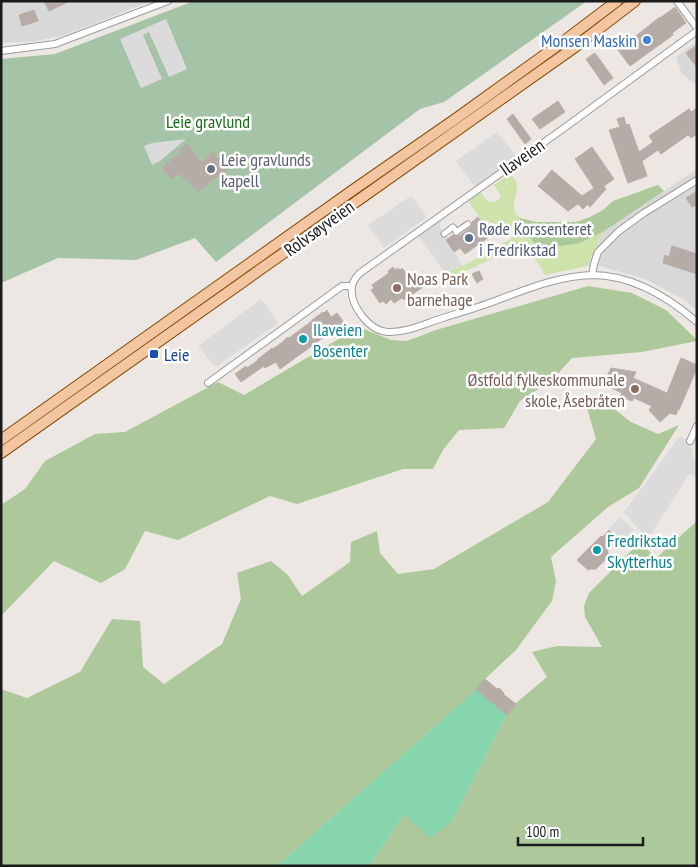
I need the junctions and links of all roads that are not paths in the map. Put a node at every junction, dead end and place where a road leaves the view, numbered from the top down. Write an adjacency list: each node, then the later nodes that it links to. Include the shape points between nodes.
1 (168, 1): 6 (street, via 55,44)
2 (618, 1): 15 (main road, Rolvsøyveien)
3 (635, 1): 17 (main road, Rolvsøyveien, via 575,47)
4 (677, 1): 5 (street)
5 (697, 29): 11 (street, Ilaveien, via 360,273)
6 (1, 50)
7 (697, 180): 10 (street, via 618,231 598,252)
8 (468, 224): 9 (street, via 457,232 453,227)
9 (444, 234)
10 (592, 275): 11 (street, via 547,282 423,325 388,332 373,327 361,315 355,305); 12 (street, via 635,283)
11 (352, 287): 13 (street, via 342,286)
12 (696, 319)
13 (208, 383)
14 (697, 426): 16 (street)
15 (1, 440)
16 (690, 441)
17 (1, 454)

